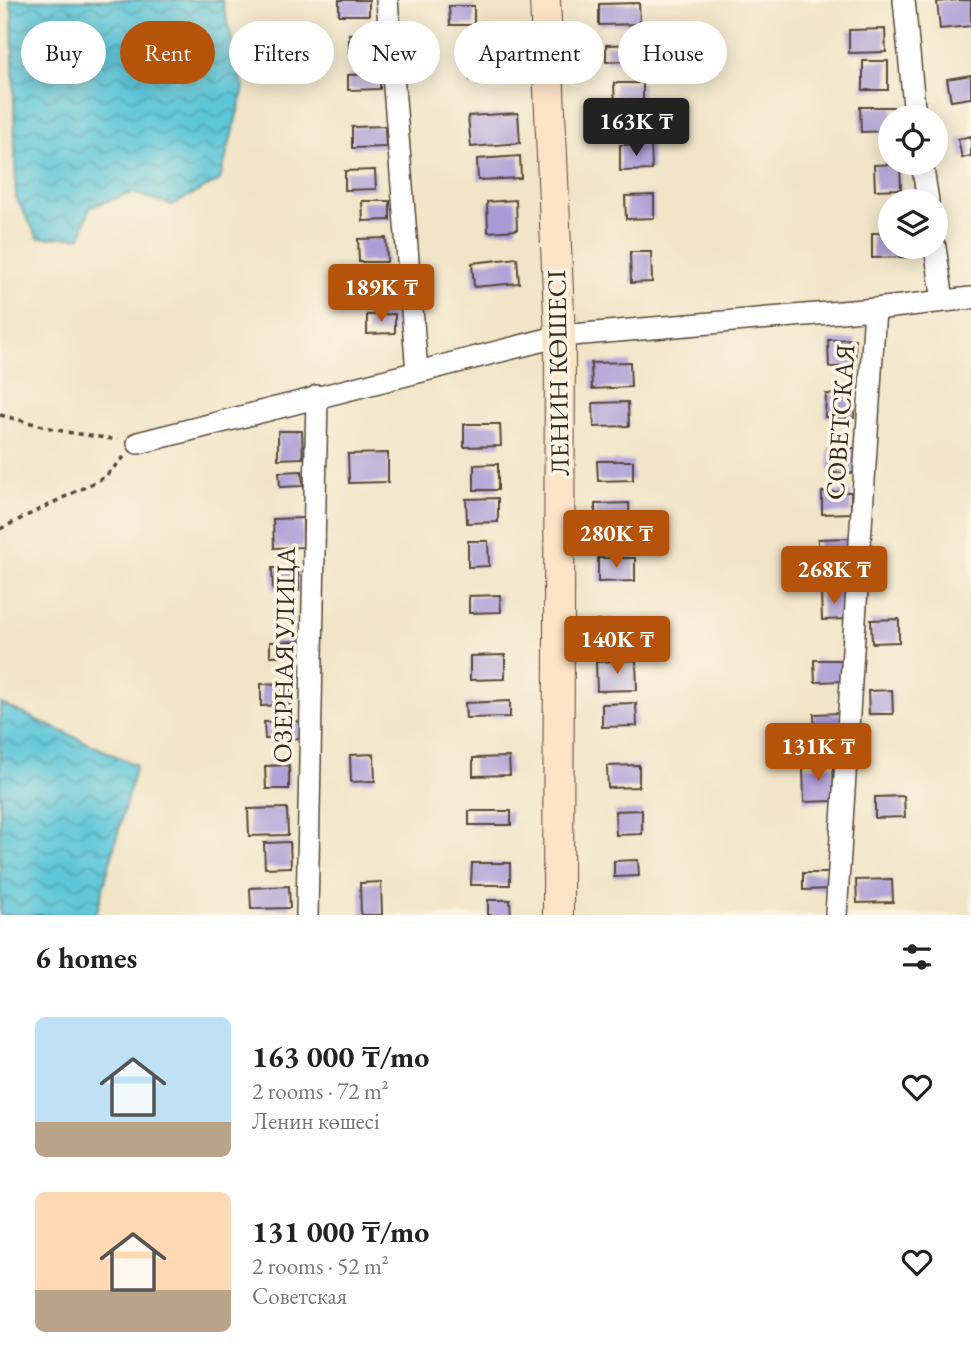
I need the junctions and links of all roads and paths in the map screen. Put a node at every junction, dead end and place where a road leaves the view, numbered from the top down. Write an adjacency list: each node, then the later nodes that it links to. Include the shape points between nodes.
1 (387, 0): 10 (street)
2 (545, 0): 9 (street, ЛЕНИН КӨШЕСІ)
3 (904, 0): 4 (street)
4 (914, 105)
5 (937, 259): 7 (street)
6 (971, 298): 7 (street)
7 (943, 300): 8 (street)
8 (875, 309): 9 (street); 17 (street, СОВЕТСКАЯ)
9 (560, 336): 10 (street); 16 (street, ЛЕНИН КӨШЕСІ)
10 (416, 372): 11 (street)
11 (317, 396): 13 (street); 15 (street, ОЗЕРНАЯ УЛИЦА)
12 (0, 415): 13 (path, via 66,432)
13 (138, 443): 14 (path, via 105,477)
14 (0, 529)
15 (307, 915)
16 (558, 915)
17 (836, 915)

